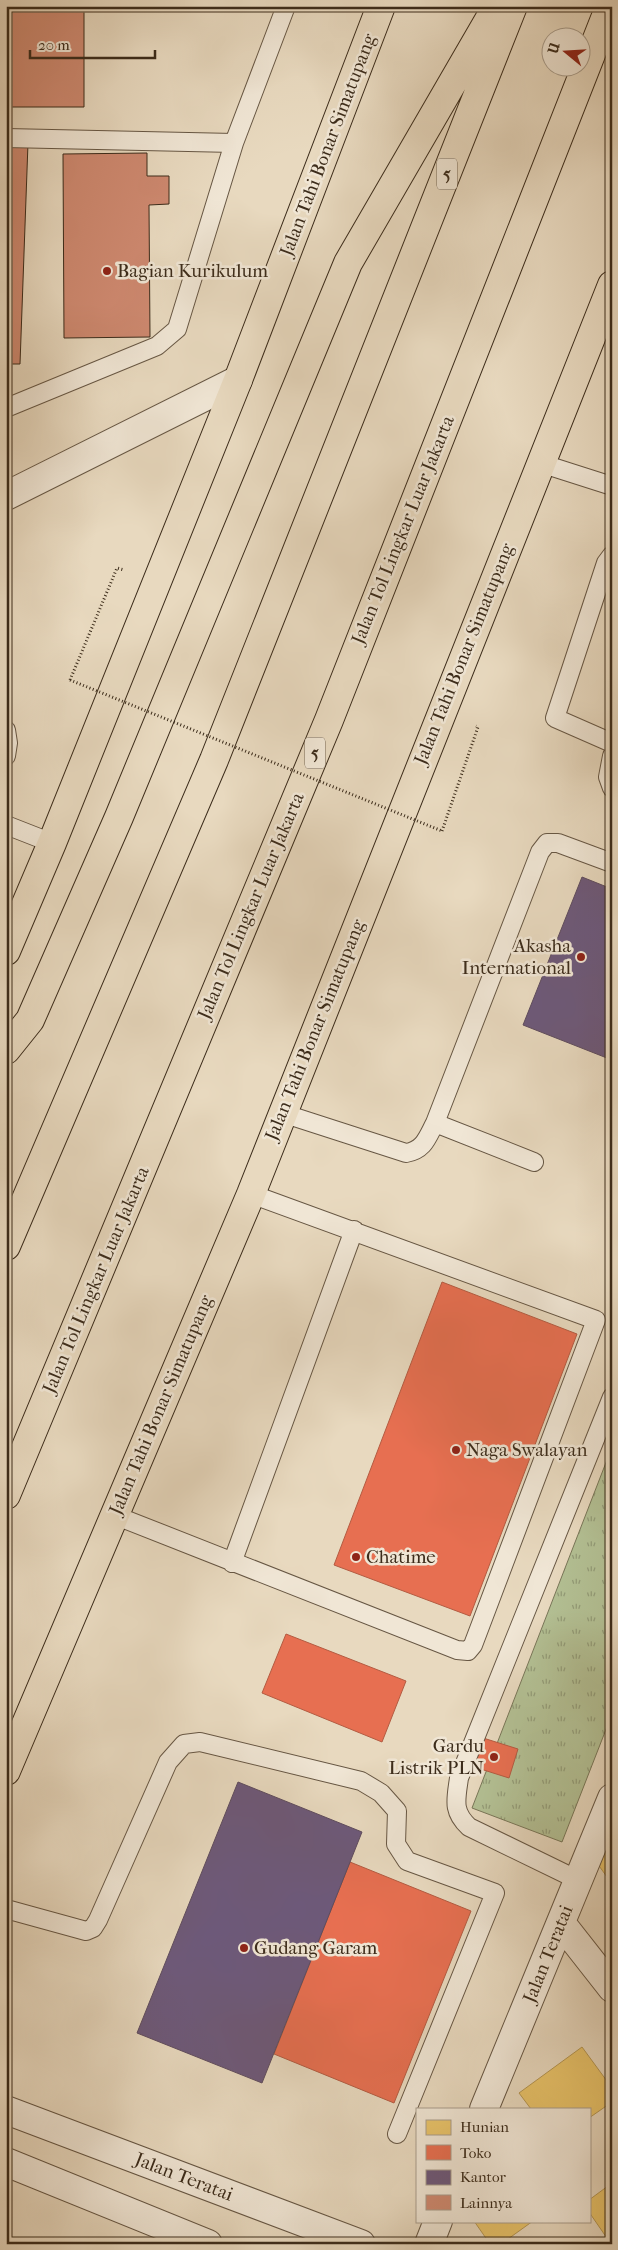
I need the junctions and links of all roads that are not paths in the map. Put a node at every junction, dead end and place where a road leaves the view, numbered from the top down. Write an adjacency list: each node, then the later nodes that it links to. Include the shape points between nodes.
1 (286, 6): 7 (lane)
2 (381, 6): 9 (highway, Jalan Tahi Bonar Simatupang)
3 (497, 6): 24 (highway, via 348,262 119,817 30,1020)
4 (513, 6): 30 (highway, 5, via 214,760)
5 (610, 6): 32 (highway, Jalan Tol Lingkar Luar Jakarta / 5, via 329,720)
6 (6, 138): 7 (lane)
7 (234, 143): 10 (lane, via 177,329 157,346)
8 (612, 285): 11 (highway, Jalan Tahi Bonar Simatupang)
9 (238, 380): 13 (street); 21 (highway, Jalan Tahi Bonar Simatupang)
10 (6, 408)
11 (540, 463): 12 (lane); 25 (highway, Jalan Tahi Bonar Simatupang)
12 (612, 486)
13 (6, 496)
14 (612, 555): 16 (lane, via 606,562 555,718)
15 (6, 730): 17 (lane)
16 (612, 743)
17 (6, 756)
18 (612, 756): 19 (lane, via 608,777)
19 (612, 788)
20 (6, 825): 21 (lane)
21 (52, 844): 23 (highway, Jalan Tahi Bonar Simatupang)
22 (612, 863): 26 (lane, via 558,843 547,843 540,852)
23 (6, 952)
24 (6, 1050)
25 (282, 1113): 26 (lane, via 406,1153 423,1146); 28 (highway, Jalan Tahi Bonar Simatupang)
26 (435, 1123): 27 (lane)
27 (534, 1162)
28 (251, 1194): 29 (lane); 33 (highway, Jalan Tahi Bonar Simatupang)
29 (354, 1230): 34 (lane); 34 (lane, via 590,1316 596,1320 595,1327 474,1645 468,1651 457,1650)
30 (6, 1246)
31 (612, 1397): 37 (lane, via 459,1778 456,1803 459,1818 469,1827)
32 (6, 1495)
33 (114, 1515): 34 (lane); 35 (highway, Jalan Tahi Bonar Simatupang)
34 (232, 1563)
35 (6, 1771)
36 (612, 1798): 37 (street, Jalan Teratai)
37 (578, 1880): 39 (street, Jalan Teratai)
38 (6, 1909): 43 (lane, via 86,1930 93,1928 168,1762 184,1744 200,1742 361,1781 381,1793 397,1811 396,1844 407,1861 495,1893)
39 (560, 1923): 40 (street); 41 (street, Jalan Teratai)
40 (612, 1988)
41 (484, 2108)
42 (6, 2110): 47 (street, Jalan Teratai)
43 (398, 2134)
44 (6, 2162): 46 (street)
45 (438, 2222): 48 (street)
46 (208, 2244)
47 (361, 2244)
48 (429, 2244)

